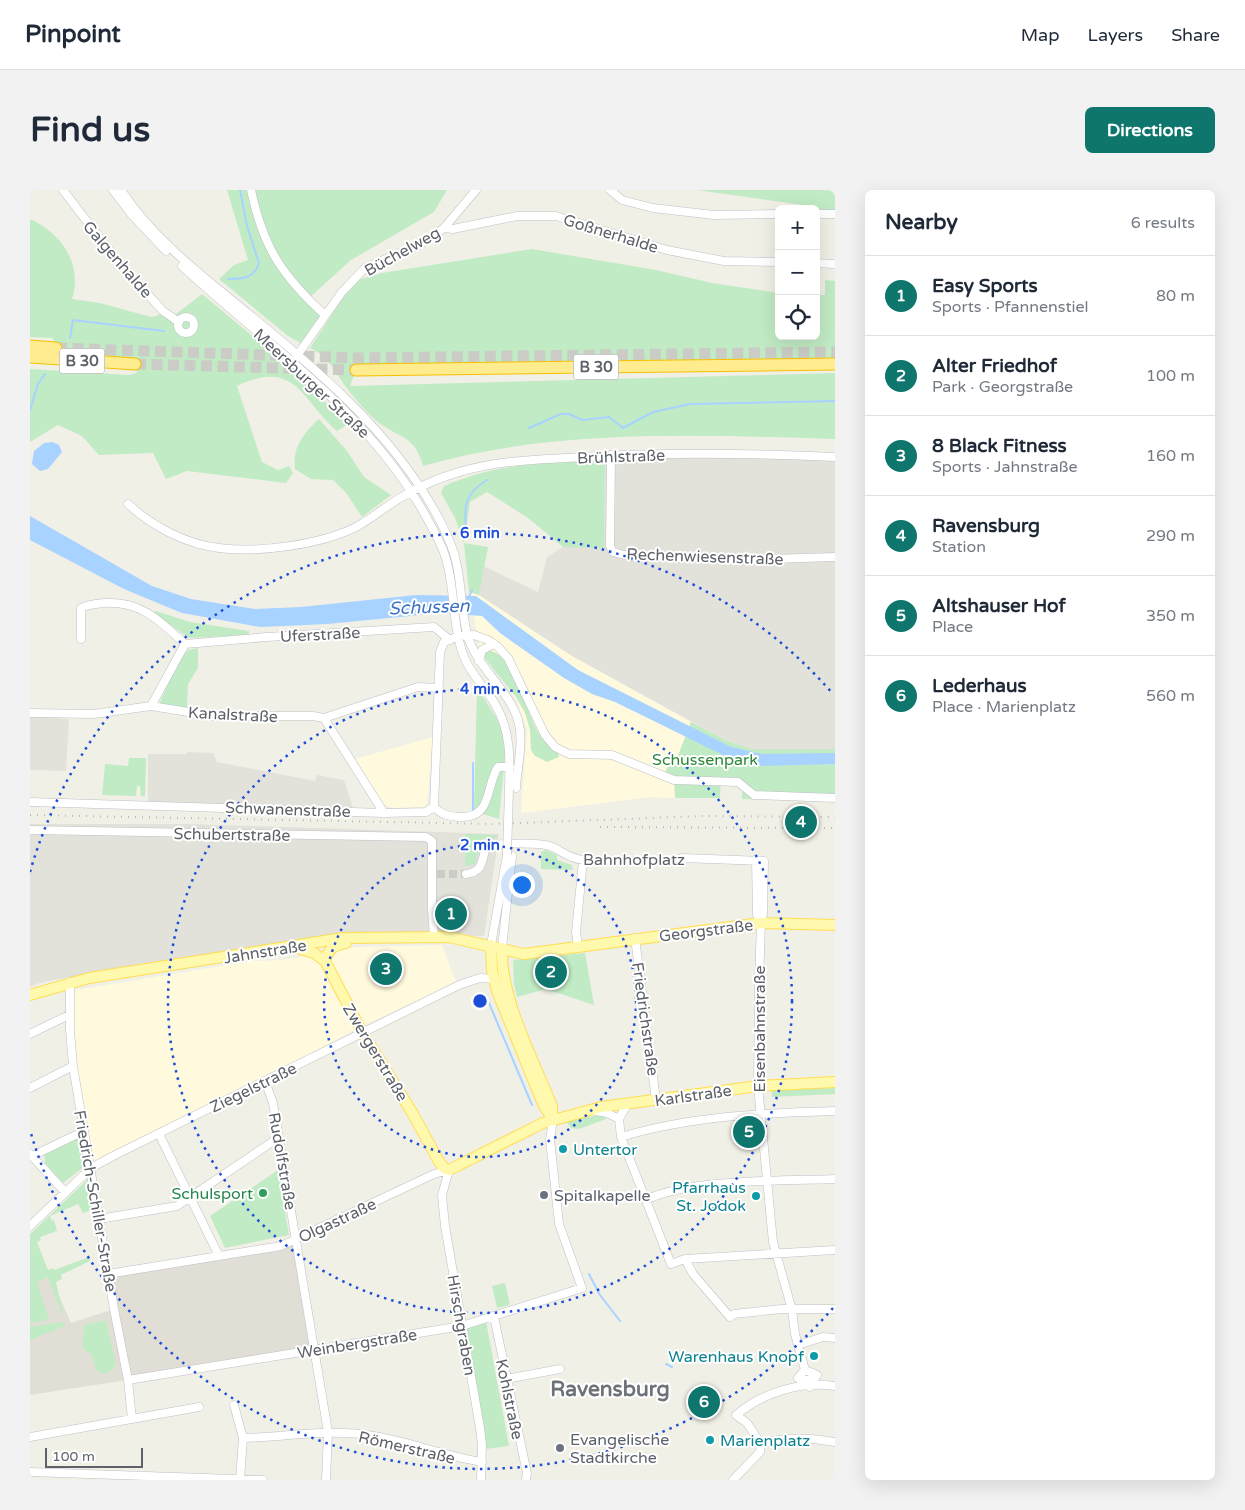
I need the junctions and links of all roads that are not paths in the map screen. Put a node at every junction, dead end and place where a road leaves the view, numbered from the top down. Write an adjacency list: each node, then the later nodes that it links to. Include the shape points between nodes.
1 (63, 190): 15 (street, Galgenhalde, via 118,262 163,311)
2 (113, 190): 19 (street, Meersburger Straße, via 159,245 210,292)
3 (121, 190): 19 (street, Meersburger Straße, via 166,245)
4 (251, 190): 14 (street, via 256,214 274,258 291,283)
5 (476, 190): 10 (street, Büchelweg)
6 (610, 190): 7 (street, via 622,200 653,208 714,215)
7 (775, 214)
8 (820, 214): 9 (street)
9 (835, 214)
10 (444, 228): 11 (street, Goßnerhalde, via 517,216 556,216 667,250 724,261); 14 (street, Büchelweg, via 421,244 365,268)
11 (775, 262)
12 (820, 263): 13 (street)
13 (831, 264)
14 (325, 315): 19 (street, Büchelweg)
15 (179, 322)
16 (30, 346): 17 (highway, B 30)
17 (56, 348)
18 (30, 358): 20 (highway, B 30)
19 (295, 358): 25 (street, Meersburger Straße, via 375,429); 26 (street, Meersburger Straße, via 363,428)
20 (135, 364)
21 (835, 364): 22 (highway, B 30)
22 (356, 370)
23 (611, 455): 24 (street, Brühlstraße, via 708,452); 25 (street, Brühlstraße, via 494,464); 28 (street, Rechenwiesenstraße, via 610,546 613,552 628,556 740,560)
24 (835, 457)
25 (420, 487): 26 (street, Brühlstraße); 29 (street, Meersburger Straße, via 452,545 457,566)
26 (411, 491): 27 (street, Brühlstraße, via 356,527 308,542 255,548 218,548 187,540 146,520); 29 (street, Meersburger Straße, via 443,550)
27 (128, 504)
28 (835, 557)
29 (455, 586): 30 (street, Meersburger Straße, via 464,618); 30 (street, Meersburger Straße, via 456,618)
30 (463, 636): 32 (street); 34 (street, via 483,638); 35 (street, Meersburger Straße); 40 (street, Meersburger Straße, via 465,659 496,705 505,725)
31 (81, 639): 33 (street, via 81,608 94,604 126,603 146,612)
32 (450, 640): 33 (street, Uferstraße, via 434,626); 36 (street, via 444,642 440,652)
33 (185, 644): 37 (street)
34 (494, 644): 35 (street, via 482,650); 42 (street, via 508,658 545,735 555,747 569,754 612,756 674,780 738,782 754,795)
35 (479, 660): 41 (street, Meersburger Straße, via 506,695 517,718 521,737)
36 (439, 688): 39 (street, via 418,687); 44 (street)
37 (151, 706): 38 (street, Kanalstraße, via 80,714); 39 (street, Kanalstraße, via 213,716)
38 (30, 713)
39 (324, 718): 45 (street)
40 (510, 767): 41 (street, Meersburger Straße); 44 (street, via 498,767 482,809 473,816 447,816)
41 (512, 789): 57 (street, Meersburger Straße, bridge, via 509,855)
42 (835, 798)
43 (30, 802): 45 (street, Schwanenstraße)
44 (434, 807): 45 (street, Schwanenstraße, via 426,812)
45 (384, 812)
46 (30, 830): 52 (street, Schubertstraße, via 426,837 432,841)
47 (583, 860): 48 (street, Bahnhofplatz); 49 (street, Bahnhofplatz, via 568,858 546,845 490,844 484,852 481,868); 55 (street, via 576,932)
48 (760, 861): 50 (street, Eisenbahnstraße, via 757,914)
49 (466, 874)
50 (761, 923): 51 (main road, Georgstraße); 54 (main road, Georgstraße); 68 (street, Eisenbahnstraße)
51 (835, 925)
52 (434, 936): 53 (main road, Jahnstraße); 57 (main road, Jahnstraße)
53 (373, 937): 56 (main road, Jahnstraße, via 328,939); 58 (main road, via 334,946 328,950)
54 (635, 938): 55 (main road, Georgstraße); 70 (street, Friedrichstraße)
55 (578, 946): 57 (main road, Georgstraße, via 524,954)
56 (294, 947): 58 (main road, via 314,953); 60 (main road, Jahnstraße)
57 (496, 947): 59 (main road, Meersburger Straße); 75 (main road, Meersburger Straße, via 504,986 552,1106)
58 (325, 961): 63 (main road, Zwergerstraße)
59 (493, 980): 63 (street, Ziegelstraße, via 480,978 464,984); 75 (main road, Meersburger Straße, via 542,1104)
60 (70, 982): 61 (main road, Jahnstraße); 62 (street, Friedrich-Schiller-Straße)
61 (30, 996)
62 (69, 1015): 64 (street); 65 (street, Friedrich-Schiller-Straße)
63 (362, 1032): 66 (street, Ziegelstraße); 83 (main road, Zwergerstraße, via 438,1160)
64 (30, 1034)
65 (73, 1066): 69 (street); 77 (street, Friedrich-Schiller-Straße)
66 (266, 1081): 78 (street, Ziegelstraße); 80 (street, Rudolfstraße)
67 (835, 1082): 68 (main road, Karlstraße)
68 (758, 1086): 70 (main road, Karlstraße); 74 (street, Eisenbahnstraße)
69 (30, 1088)
70 (656, 1100): 71 (main road, Karlstraße)
71 (628, 1104): 73 (main road, Karlstraße); 76 (street)
72 (835, 1111): 74 (street)
73 (580, 1112): 75 (main road, Karlstraße); 76 (street, via 601,1111)
74 (761, 1113): 79 (street, via 652,1128); 85 (street, Eisenbahnstraße)
75 (552, 1120): 83 (main road, Olgastraße); 99 (street, Weinbergstraße, via 550,1139 558,1224 582,1288)
76 (619, 1123): 79 (street)
77 (84, 1131): 81 (street); 82 (street, Friedrich-Schiller-Straße)
78 (159, 1134): 82 (street, Ziegelstraße); 87 (street)
79 (621, 1137): 88 (street)
80 (278, 1138): 87 (street); 91 (street, Rudolfstraße)
81 (31, 1155): 86 (street)
82 (91, 1168): 86 (street, Ziegelstraße); 89 (street, Friedrich-Schiller-Straße)
83 (449, 1170): 91 (street, Olgastraße, via 434,1174); 100 (street, Hirschgraben, via 442,1195)
84 (835, 1179): 85 (street)
85 (767, 1182): 88 (street, via 682,1189); 93 (street, Eisenbahnstraße)
86 (65, 1192): 90 (street, Ziegelstraße)
87 (191, 1197): 89 (street, via 177,1206); 94 (street)
88 (646, 1200): 95 (street, via 671,1264)
89 (99, 1219): 96 (street, Friedrich-Schiller-Straße)
90 (30, 1226)
91 (296, 1240): 94 (street, Olgastraße, via 281,1246); 103 (street, Rudolfstraße)
92 (835, 1250): 93 (street)
93 (775, 1252): 95 (street); 98 (street, Eisenbahnstraße)
94 (219, 1256): 96 (street, Olgastraße)
95 (685, 1259): 98 (street, via 693,1274 730,1317 734,1314)
96 (108, 1274): 106 (street, Friedrich-Schiller-Straße)
97 (835, 1309): 98 (street)
98 (792, 1310): 102 (street, Eisenbahnstraße)
99 (494, 1317): 100 (street, Weinbergstraße); 105 (street, Kohlstraße)
100 (458, 1326): 103 (street, Weinbergstraße); 117 (street, Hirschgraben, via 480,1428)
101 (835, 1338): 102 (street, via 823,1337)
102 (798, 1345): 107 (street, Eisenbahnstraße, via 805,1370 817,1375)
103 (314, 1351): 106 (street, Weinbergstraße); 112 (street, Rudolfstraße)
104 (560, 1369): 105 (street)
105 (506, 1379): 123 (street, Kohlstraße)
106 (128, 1380): 111 (street, Friedrich-Schiller-Straße)
107 (809, 1383): 108 (street); 116 (street, via 763,1397 736,1415 747,1423)
108 (835, 1386)
109 (234, 1405): 114 (street)
110 (199, 1407): 111 (street)
111 (132, 1419): 113 (street)
112 (328, 1432): 114 (street, Römerstraße, via 283,1438); 117 (street, Römerstraße, via 374,1436); 121 (street, Rudolfstraße)
113 (30, 1438)
114 (243, 1438): 119 (street)
115 (835, 1442): 116 (street, via 785,1438)
116 (761, 1444): 124 (street, via 760,1452)
117 (482, 1462): 122 (street, Hirschgraben)
118 (30, 1472): 119 (street)
119 (240, 1480): 120 (street)
120 (264, 1480)
121 (326, 1480)
122 (481, 1480)
123 (526, 1480)
124 (733, 1480)

